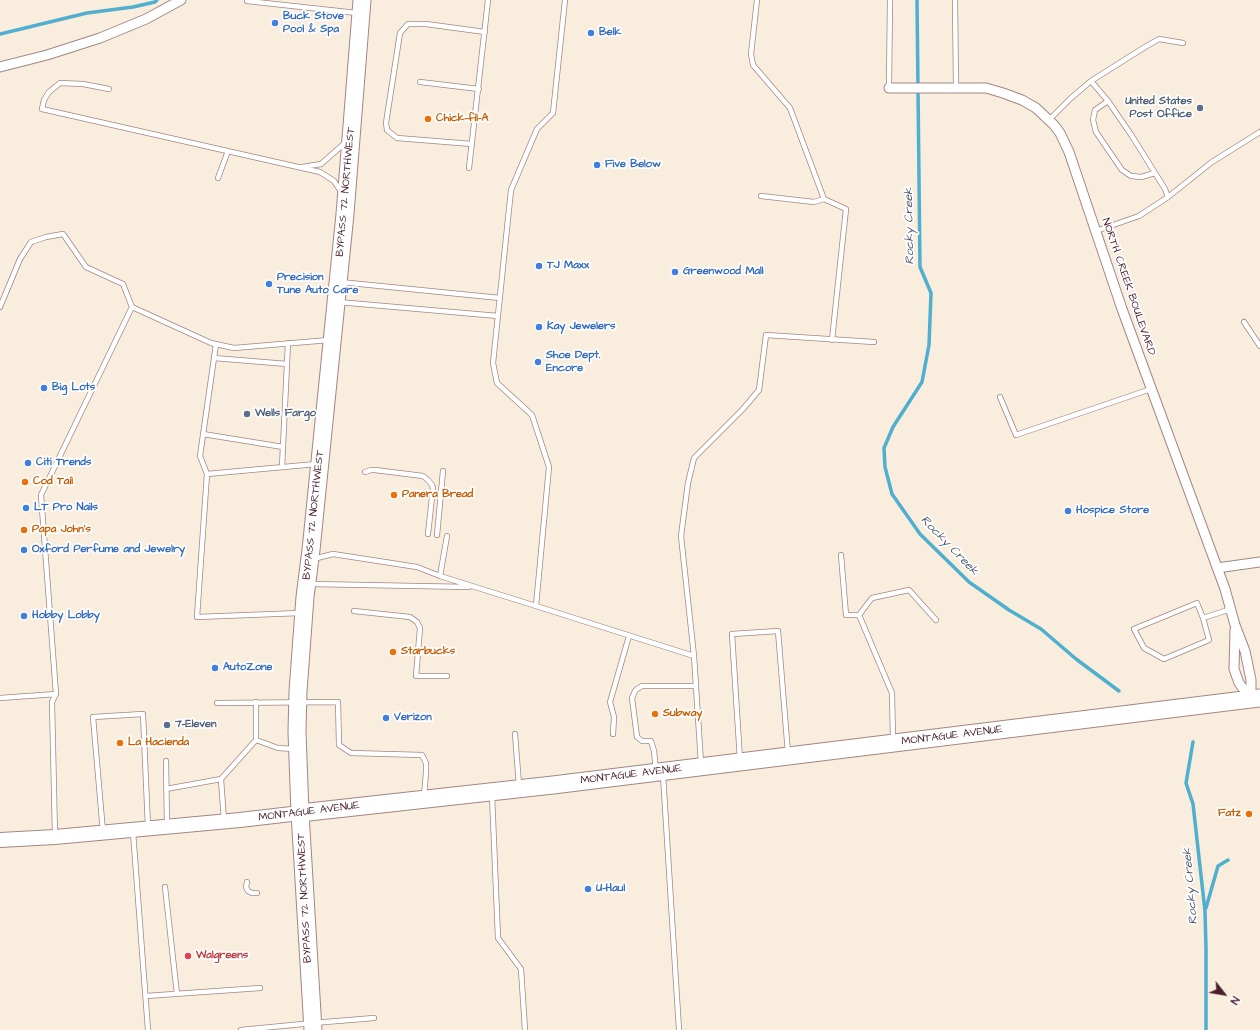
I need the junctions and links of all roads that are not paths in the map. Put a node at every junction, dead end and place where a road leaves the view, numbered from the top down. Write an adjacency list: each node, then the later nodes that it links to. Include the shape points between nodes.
1 (181, 0): 11 (street, via 146,19 100,38)
2 (488, 0): 9 (lane)
3 (565, 0): 34 (lane, via 553,112 537,129 512,190)
4 (757, 0): 31 (lane, via 751,54 753,65 790,108)
5 (890, 0): 14 (lane)
6 (955, 0): 15 (lane)
7 (247, 1): 8 (lane)
8 (361, 7): 21 (highway, BYPASS 72 NORTHWEST)
9 (485, 32): 17 (lane); 22 (lane, via 408,24 400,33 386,123 387,130 397,138)
10 (1183, 43): 12 (lane, via 1159,40)
11 (0, 67)
12 (1091, 81): 18 (lane); 19 (lane)
13 (420, 82): 17 (lane)
14 (889, 88): 15 (street, NORTH CREEK BOULEVARD)
15 (956, 88): 19 (street, NORTH CREEK BOULEVARD, via 986,88 1003,93 1036,108)
16 (109, 89): 23 (lane, via 60,82 49,92 42,109)
17 (479, 89): 22 (lane)
18 (1108, 101): 26 (lane); 26 (lane, via 1096,110 1093,120 1096,132 1122,170 1131,176 1141,177)
19 (1049, 120): 32 (street, NORTH CREEK BOULEVARD, via 1060,133 1069,152)
20 (1260, 132): 29 (lane, via 1212,162)
21 (351, 138): 24 (lane, via 321,164); 30 (highway, BYPASS 72 NORTHWEST)
22 (472, 144): 25 (lane)
23 (228, 151): 24 (lane); 27 (lane)
24 (299, 167): 30 (lane, via 320,172 334,181)
25 (469, 168)
26 (1155, 172): 29 (lane)
27 (218, 178)
28 (761, 196): 31 (lane, via 814,202)
29 (1168, 197): 32 (lane, via 1139,216)
30 (346, 199): 33 (highway, BYPASS 72 NORTHWEST)
31 (824, 200): 41 (lane, via 846,209)
32 (1096, 231): 48 (street, NORTH CREEK BOULEVARD)
33 (338, 282): 34 (lane); 35 (highway, BYPASS 72 NORTHWEST)
34 (500, 298): 38 (lane)
35 (337, 302): 38 (lane); 40 (highway, BYPASS 72 NORTHWEST)
36 (0, 307): 37 (lane, via 20,260 32,242 63,234 86,267 123,284)
37 (132, 307): 44 (lane); 79 (lane, via 41,495)
38 (498, 316): 67 (lane, via 493,363 497,384 532,415 549,467)
39 (1244, 322): 45 (lane)
40 (333, 340): 43 (lane); 52 (highway, BYPASS 72 NORTHWEST)
41 (832, 340): 42 (lane); 76 (lane, via 766,335 759,390 743,410 694,458 681,536)
42 (874, 342)
43 (288, 343): 44 (lane, via 234,348); 47 (lane)
44 (216, 344): 46 (lane)
45 (1260, 346)
46 (214, 358): 47 (lane); 50 (lane)
47 (287, 364): 51 (lane)
48 (1151, 389): 49 (lane, via 1016,436); 63 (street, NORTH CREEK BOULEVARD)
49 (1000, 397)
50 (203, 434): 51 (lane); 56 (lane, via 200,456)
51 (283, 447): 53 (lane)
52 (320, 464): 53 (lane); 61 (highway, BYPASS 72 NORTHWEST)
53 (282, 467): 56 (lane)
54 (365, 472): 57 (lane, via 375,470 423,476 428,480 433,488)
55 (444, 472): 58 (lane)
56 (207, 474): 70 (lane, via 197,617)
57 (428, 534)
58 (437, 535)
59 (447, 536): 64 (lane)
60 (841, 555): 71 (lane, via 846,614)
61 (310, 560): 64 (lane, via 333,554 417,567); 65 (highway, BYPASS 72 NORTHWEST)
62 (1260, 562): 63 (street)
63 (1217, 568): 68 (street, NORTH CREEK BOULEVARD)
64 (440, 576): 66 (lane)
65 (307, 584): 66 (lane); 70 (highway, BYPASS 72 NORTHWEST)
66 (475, 587): 67 (lane)
67 (536, 606): 75 (lane)
68 (1231, 609): 72 (lane); 74 (street, NORTH CREEK BOULEVARD)
69 (354, 611): 77 (lane, via 410,617 420,628 416,676)
70 (304, 612): 83 (highway, BYPASS 72 NORTHWEST)
71 (860, 615): 73 (lane, via 872,598 909,590); 88 (lane, via 892,693)
72 (1203, 618): 72 (lane, via 1197,603 1134,629 1144,648 1164,659 1209,640)
73 (936, 620)
74 (1235, 625): 81 (street, NORTH CREEK BOULEVARD, via 1247,658); 81 (street, NORTH CREEK BOULEVARD, via 1234,670 1239,683)
75 (629, 636): 76 (lane); 86 (lane, via 610,702 614,717)
76 (694, 656): 78 (lane)
77 (447, 676)
78 (695, 686): 93 (lane); 94 (lane, via 642,686 632,698 638,737 642,741 651,741)
79 (56, 694): 80 (lane); 106 (lane, via 52,702)
80 (0, 698)
81 (1255, 698): 88 (highway, MONTAGUE AVENUE)
82 (256, 702): 83 (lane); 84 (lane); 87 (lane)
83 (298, 702): 89 (highway, BYPASS 72 NORTHWEST); 99 (lane, via 338,702 339,745 351,753 422,755 426,763)
84 (217, 703)
85 (515, 734): 96 (lane)
86 (613, 734)
87 (256, 740): 89 (lane, via 278,748); 95 (lane)
88 (893, 743): 90 (highway, MONTAGUE AVENUE)
89 (298, 750): 100 (highway, BYPASS 72 NORTHWEST)
90 (788, 755): 92 (highway, MONTAGUE AVENUE); 92 (lane, via 778,631 732,634)
91 (166, 761): 97 (lane)
92 (740, 761): 93 (highway, MONTAGUE AVENUE)
93 (701, 766): 94 (highway, MONTAGUE AVENUE)
94 (660, 771): 96 (highway, MONTAGUE AVENUE); 119 (lane)
95 (220, 779): 97 (lane); 101 (lane)
96 (519, 788): 98 (highway, MONTAGUE AVENUE)
97 (166, 789): 102 (lane)
98 (491, 792): 99 (highway, MONTAGUE AVENUE); 118 (lane, via 498,938 521,969)
99 (424, 799): 100 (highway, MONTAGUE AVENUE)
100 (300, 813): 101 (main road, MONTAGUE AVENUE); 115 (highway, BYPASS 72 NORTHWEST)
101 (224, 821): 102 (main road, MONTAGUE AVENUE)
102 (166, 827): 103 (main road, MONTAGUE AVENUE)
103 (148, 828): 104 (main road, MONTAGUE AVENUE); 105 (lane, via 143,714 93,717)
104 (133, 830): 105 (main road, MONTAGUE AVENUE); 113 (lane)
105 (103, 832): 106 (main road, MONTAGUE AVENUE)
106 (55, 837): 107 (main road, MONTAGUE AVENUE)
107 (0, 840)
108 (246, 882): 110 (lane, via 248,891 252,894)
109 (165, 887): 112 (lane)
110 (257, 893)
111 (260, 988): 112 (lane)
112 (177, 994): 113 (lane)
113 (146, 996): 116 (lane)
114 (374, 1018): 115 (lane)
115 (313, 1026): 117 (lane)
116 (148, 1030)
117 (241, 1030)
118 (525, 1030)
119 (679, 1030)

